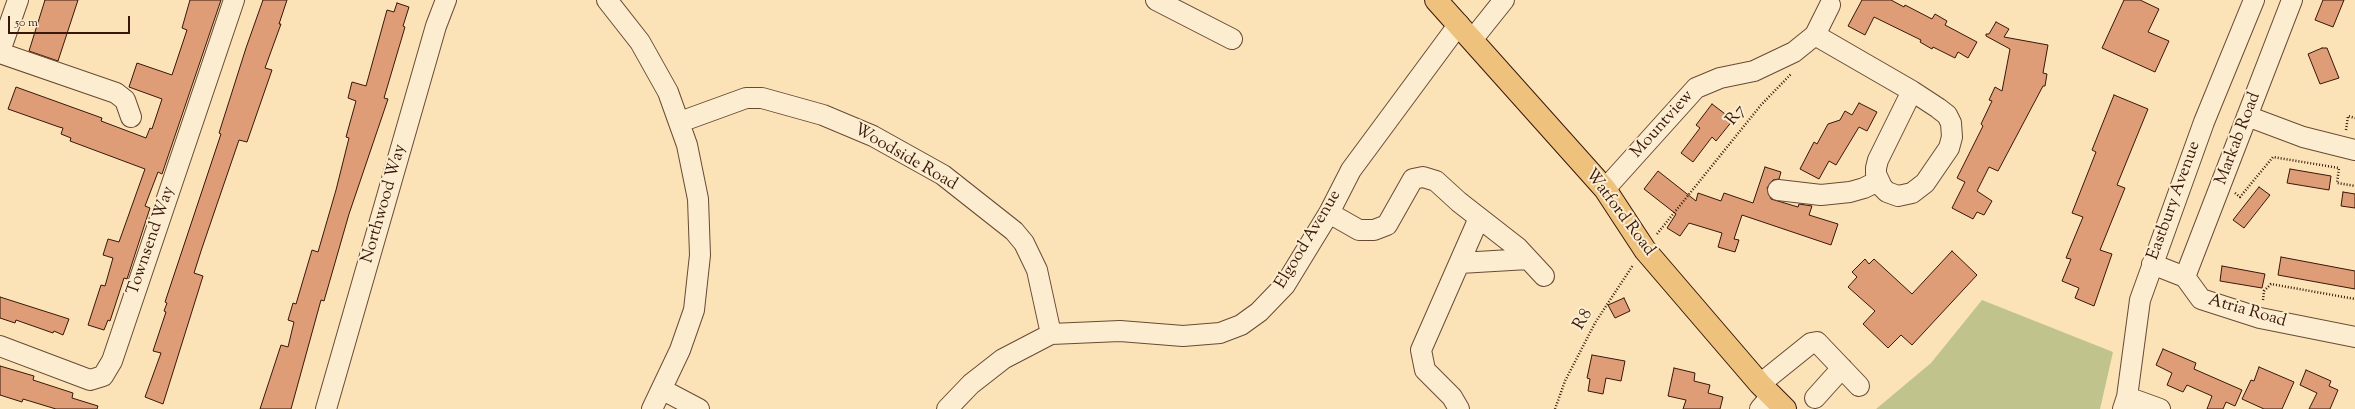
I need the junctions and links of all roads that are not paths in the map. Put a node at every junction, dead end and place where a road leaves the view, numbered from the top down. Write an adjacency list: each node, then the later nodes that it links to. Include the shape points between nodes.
1 (18, 0): 14 (street)
2 (234, 0): 32 (street, Townsend Way, via 112,361 103,376 90,380)
3 (446, 0): 39 (street, Northwood Way, via 436,26)
4 (607, 0): 18 (street, via 640,42 655,67)
5 (1156, 0): 13 (street)
6 (1436, 0): 11 (main road, Watford Road)
7 (1504, 0): 11 (street, Elgood Avenue)
8 (2254, 0): 27 (street, Eastbury Avenue, via 2204,122)
9 (2292, 0): 16 (street, Markab Road)
10 (1830, 5): 12 (street, Mountview)
11 (1466, 32): 21 (main road, Watford Road); 23 (street, Elgood Avenue, via 1351,170)
12 (1815, 35): 15 (street); 21 (street, Mountview, via 1794,52 1754,72 1720,78 1696,88)
13 (1232, 39)
14 (1, 48): 17 (street, via 116,93 125,100)
15 (1912, 91): 20 (street, via 1878,160); 20 (street, via 1947,115 1952,130 1949,148 1925,183 1906,196 1887,192)
16 (2247, 116): 19 (street, via 2303,137); 29 (street, Markab Road)
17 (131, 117)
18 (680, 122): 30 (street, Woodside Road, via 746,98 762,98 823,114 873,136 943,176 1014,231 1024,243 1037,270); 35 (street, via 695,179 700,220 700,255 694,310)
19 (2355, 150)
20 (1878, 181): 22 (street, via 1850,192 1820,194)
21 (1605, 189): 37 (main road, Watford Road, via 1645,250)
22 (1778, 190)
23 (1329, 213): 24 (street, via 1359,230 1374,230 1387,225 1413,179 1424,177 1436,181); 30 (street, Elgood Avenue, via 1285,286 1259,312 1241,325 1220,333 1183,336 1120,331)
24 (1479, 218): 25 (street, via 1518,248); 26 (street)
25 (1528, 259): 26 (street); 28 (street)
26 (1460, 263): 43 (street, via 1422,350 1425,370 1452,397)
27 (2152, 264): 29 (street); 38 (street, Eastbury Avenue, via 2140,300)
28 (1544, 276)
29 (2185, 277): 31 (street, Atria Road, via 2201,299 2260,318)
30 (1051, 334): 42 (street, Elgood Avenue, via 1003,359 971,384)
31 (2355, 337)
32 (0, 346)
33 (1842, 368): 34 (street); 36 (street); 37 (street, via 1817,342 1810,343)
34 (1859, 386)
35 (663, 390): 40 (street); 41 (street)
36 (1815, 398)
37 (1769, 399)
38 (2125, 403): 44 (street)
39 (326, 409)
40 (652, 409)
41 (699, 409)
42 (947, 409)
43 (1458, 409)
44 (2160, 409)

